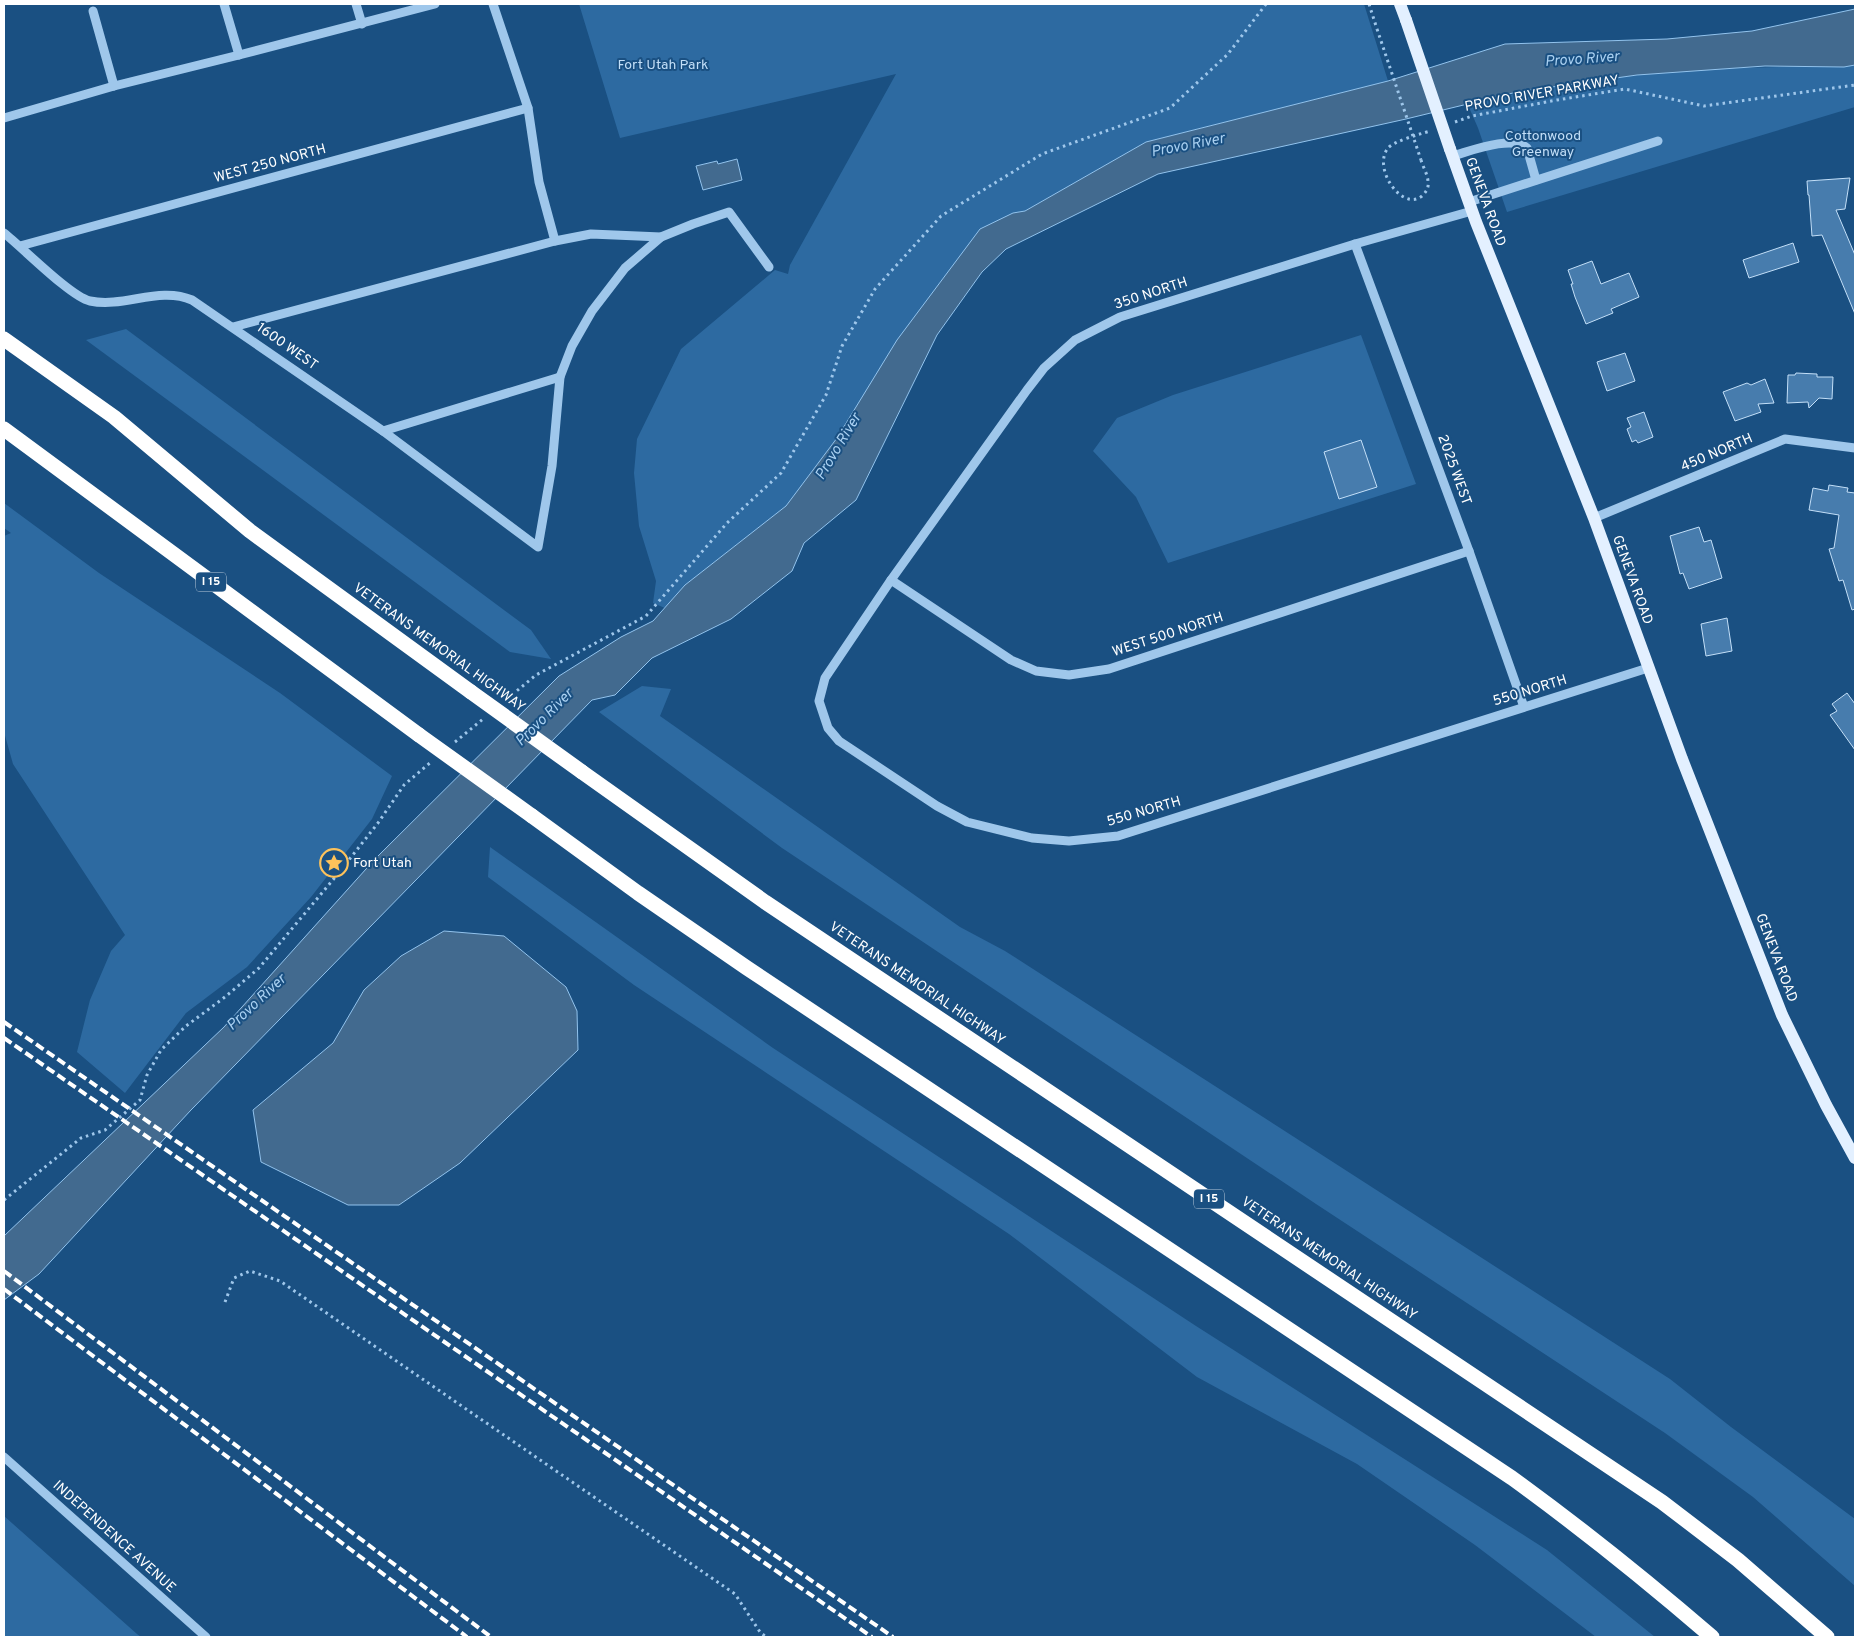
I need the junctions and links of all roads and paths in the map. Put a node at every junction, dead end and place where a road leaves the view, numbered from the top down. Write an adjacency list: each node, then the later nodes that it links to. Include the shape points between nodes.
1 (224, 4): 10 (street)
2 (356, 4): 9 (street)
3 (435, 4): 9 (street)
4 (493, 4): 13 (street)
5 (1266, 4): 37 (path, via 1228,54 1170,108 1042,154 941,216 874,289 842,346 826,395 781,473 727,523 646,616 536,675)
6 (1369, 4): 16 (path, bridge, via 1377,29 1421,160 1428,183 1427,192 1410,200 1393,188 1387,179 1382,162 1384,154 1389,146)
7 (1400, 4): 18 (main road, GENEVA ROAD, bridge)
8 (93, 11): 12 (street)
9 (362, 24): 10 (street)
10 (239, 55): 12 (street)
11 (1855, 85): 15 (path, PROVO RIVER PARKWAY, via 1704,106 1625,89 1472,116)
12 (114, 86): 14 (street)
13 (528, 108): 23 (street, via 539,182); 25 (street, WEST 250 NORTH)
14 (4, 118)
15 (1446, 125)
16 (1438, 128)
17 (1658, 141): 19 (street, 350 NORTH)
18 (1451, 153): 19 (street, via 1520,144 1527,148); 20 (main road, GENEVA ROAD)
19 (1536, 180): 20 (street, 350 NORTH)
20 (1470, 206): 24 (street, 350 NORTH); 33 (main road, GENEVA ROAD)
21 (4, 233): 25 (street, 1600 WEST)
22 (661, 238): 23 (street, via 591,234); 26 (street, via 729,212); 29 (street, via 625,268 592,311 572,346)
23 (555, 241): 27 (street)
24 (1355, 244): 34 (street, 2025 WEST); 35 (street, 350 NORTH, via 1120,317 1075,340 1044,368 1027,390)
25 (20, 246): 27 (street, 1600 WEST, via 72,292 88,301 106,303 182,295)
26 (769, 267)
27 (233, 327): 31 (street, 1600 WEST)
28 (4, 339): 49 (highway, VETERANS MEMORIAL HIGHWAY / I 15, bridge, via 114,417 250,531 582,772 765,902 1662,1502 1738,1560)
29 (560, 377): 31 (street); 31 (street, 1600 WEST, via 552,466 538,547)
30 (4, 430): 48 (highway, I 15, bridge, via 638,893 1512,1478 1593,1538)
31 (383, 431)
32 (1855, 448): 33 (street, 450 NORTH, via 1784,439)
33 (1594, 518): 36 (main road, GENEVA ROAD)
34 (1469, 551): 35 (street, WEST 500 NORTH, via 1109,669 1069,676 1036,671 1011,660); 38 (street, 2025 WEST)
35 (891, 580): 38 (street, 550 NORTH, via 825,678 819,701 828,728 839,741 937,806 967,822 1032,838 1069,841 1118,836)
36 (1648, 668): 38 (street, 550 NORTH); 42 (main road, GENEVA ROAD, via 1782,1015)
37 (500, 705)
38 (1524, 706)
39 (485, 718): 40 (path)
40 (448, 748)
41 (433, 760): 43 (path, via 404,785 378,823 259,968 160,1050 147,1075 140,1100 105,1130 81,1138)
42 (1855, 1158)
43 (4, 1200)
44 (225, 1302): 47 (path, via 234,1278 250,1271 280,1281 735,1594)
45 (4, 1458): 46 (street, INDEPENDENCE AVENUE)
46 (206, 1637)
47 (766, 1637)
48 (1712, 1637)
49 (1827, 1637)

